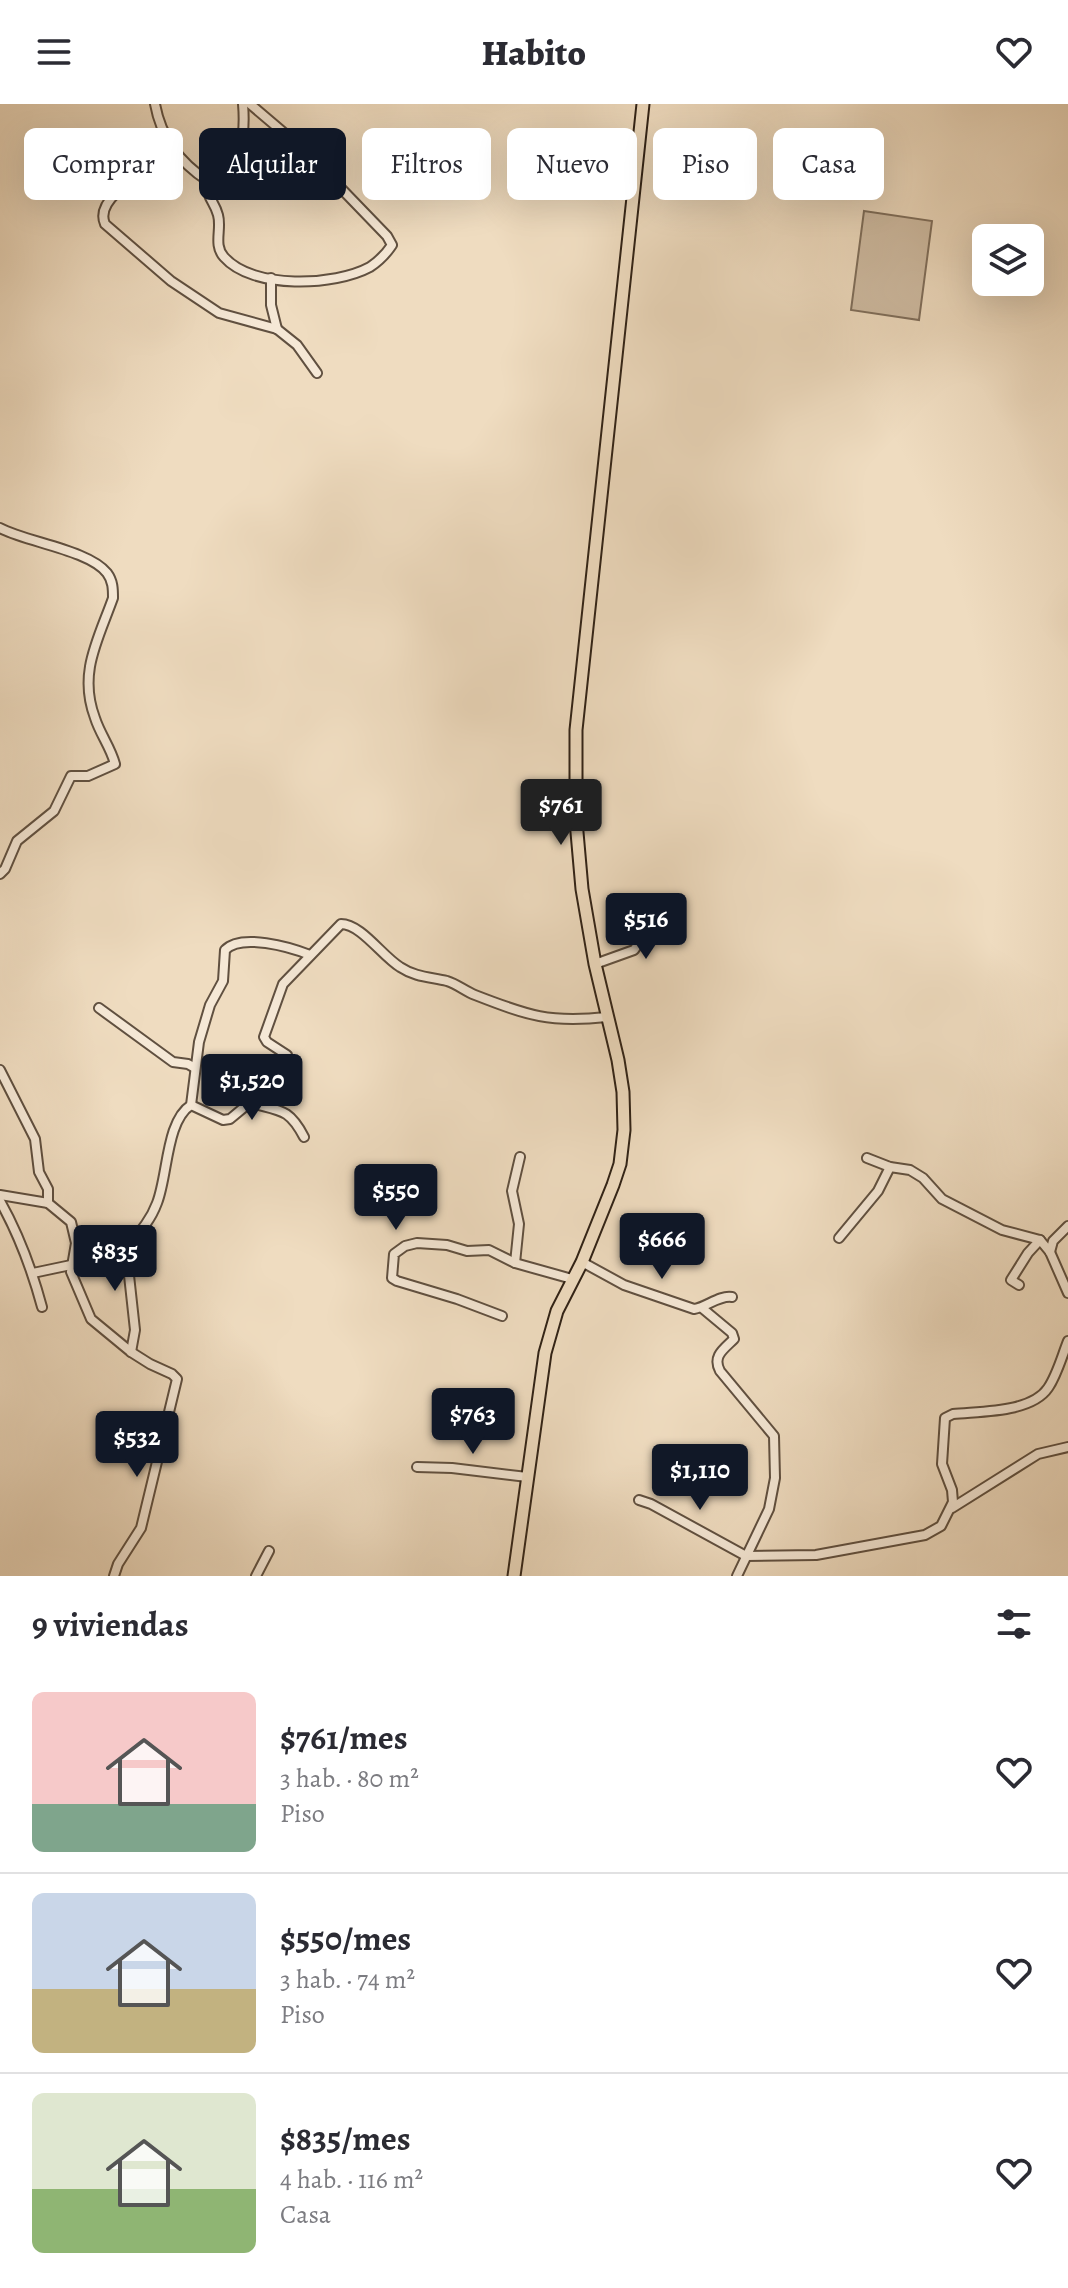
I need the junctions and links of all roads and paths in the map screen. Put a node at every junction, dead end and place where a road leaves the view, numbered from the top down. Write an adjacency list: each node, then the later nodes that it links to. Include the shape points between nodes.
1 (155, 104): 5 (street)
2 (243, 104): 6 (street)
3 (250, 104): 11 (street, via 303,149 392,245 359,272 293,283)
4 (643, 104): 18 (main road, via 576,730 576,821)
5 (161, 128)
6 (242, 128)
7 (183, 158): 8 (street)
8 (199, 173)
9 (109, 200): 12 (street, via 103,208 105,224 171,281 219,313)
10 (210, 200): 11 (street, via 219,217 222,255 237,268)
11 (271, 278): 12 (street)
12 (277, 329): 13 (street, via 297,345)
13 (317, 373)
14 (0, 528): 15 (street, via 66,550 108,574 113,598 88,679 94,717 115,764 88,776 71,776 54,811 17,841)
15 (0, 874)
16 (662, 911): 18 (street, via 634,950)
17 (310, 955): 20 (street, via 341,924 350,924 385,957 415,975 450,982 537,1018); 21 (street, via 245,941 229,945); 23 (street, via 283,984 264,1037 284,1050 287,1060 278,1079)
18 (595, 964): 20 (main road)
19 (99, 1008): 21 (street, via 173,1062)
20 (607, 1017): 36 (main road, via 623,1092 624,1130 620,1164)
21 (195, 1068): 24 (street)
22 (0, 1070): 31 (street, via 35,1139)
23 (251, 1103): 24 (street, via 223,1120); 25 (street, via 287,1113)
24 (191, 1105): 48 (street, via 174,1126 156,1206 126,1248 135,1330)
25 (304, 1137)
26 (520, 1157): 37 (street, via 512,1191 519,1224)
27 (867, 1158): 28 (street)
28 (890, 1167): 33 (street, via 878,1191); 34 (street, via 910,1170 942,1199 969,1214 1011,1234)
29 (0, 1195): 31 (street)
30 (0, 1201): 39 (street)
31 (48, 1203): 38 (street, via 71,1222 76,1243)
32 (1068, 1226): 35 (street)
33 (839, 1238)
34 (1040, 1240): 35 (street); 41 (street, via 1011,1280)
35 (1050, 1252): 42 (street)
36 (582, 1262): 40 (main road); 45 (street, via 624,1285)
37 (515, 1263): 40 (street); 46 (street, via 489,1250 447,1245 417,1243 394,1254 392,1278 397,1281)
38 (71, 1265): 39 (street); 48 (street, via 91,1319)
39 (33, 1273): 44 (street)
40 (572, 1279): 51 (main road, via 545,1353)
41 (1019, 1285)
42 (1068, 1293)
43 (732, 1297): 45 (street)
44 (42, 1307)
45 (702, 1308): 55 (street, via 734,1339 718,1355 720,1371 774,1436 769,1509)
46 (502, 1316)
47 (1068, 1341): 53 (street, via 1042,1395 1011,1409 945,1418 942,1464 954,1496)
48 (131, 1352): 56 (street, via 177,1379 141,1528)
49 (1068, 1447): 53 (street, via 1038,1454)
50 (417, 1467): 51 (street)
51 (527, 1477): 58 (main road)
52 (639, 1500): 55 (street)
53 (951, 1508): 55 (street, via 941,1526 925,1535 816,1555)
54 (269, 1551): 57 (street)
55 (746, 1556): 59 (street)
56 (114, 1576)
57 (256, 1576)
58 (514, 1576)
59 (737, 1576)

